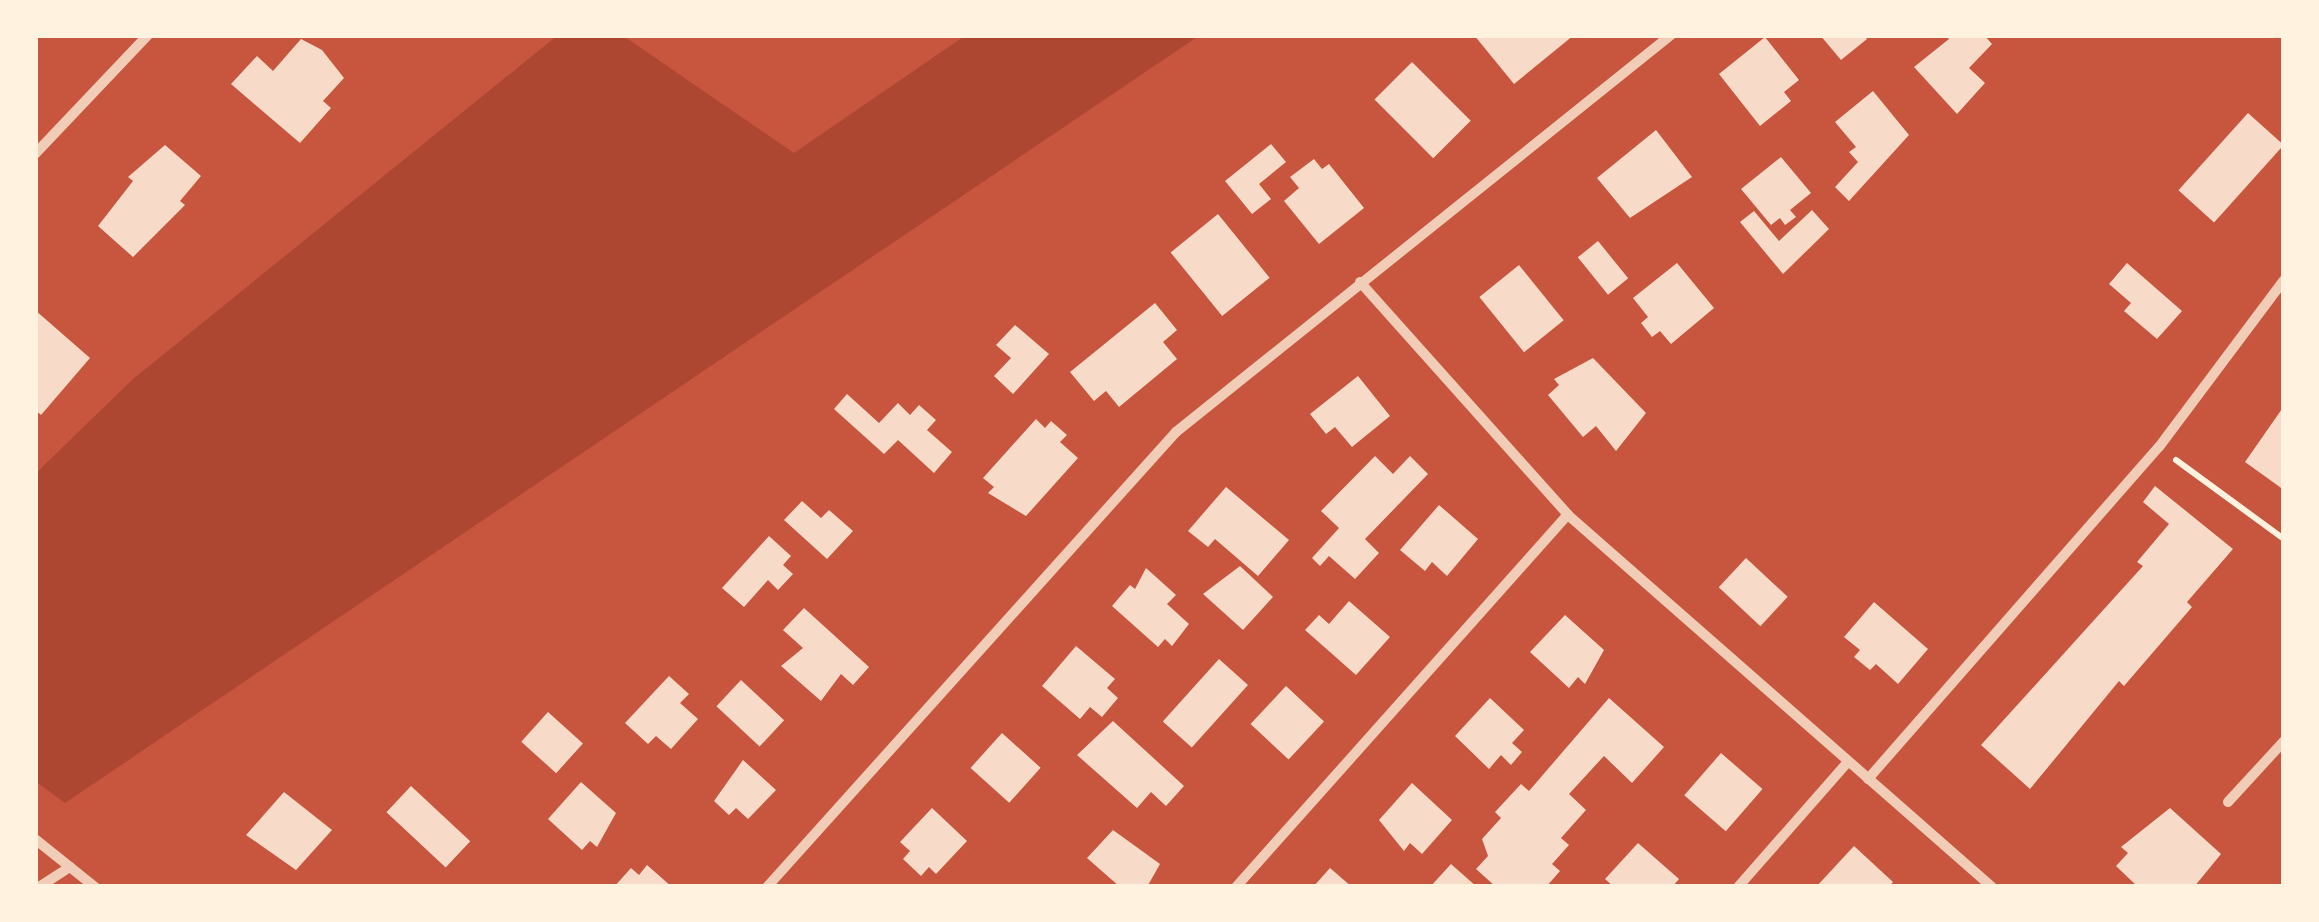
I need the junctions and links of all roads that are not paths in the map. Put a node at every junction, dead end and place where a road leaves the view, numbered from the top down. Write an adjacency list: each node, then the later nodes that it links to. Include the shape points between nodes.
1 (148, 35): 3 (street)
2 (1671, 35): 5 (street)
3 (35, 154)
4 (2284, 280): 9 (street, via 2159,447)
5 (1360, 282): 6 (street); 15 (street, via 1176,432)
6 (1568, 515): 8 (street); 16 (street)
7 (2284, 742): 10 (street)
8 (1848, 762): 9 (street); 17 (street)
9 (1868, 780): 18 (street)
10 (2228, 802)
11 (35, 838): 12 (street)
12 (70, 867): 13 (street); 14 (street)
13 (39, 887)
14 (95, 887)
15 (767, 887)
16 (1236, 887)
17 (1738, 887)
18 (1992, 887)

